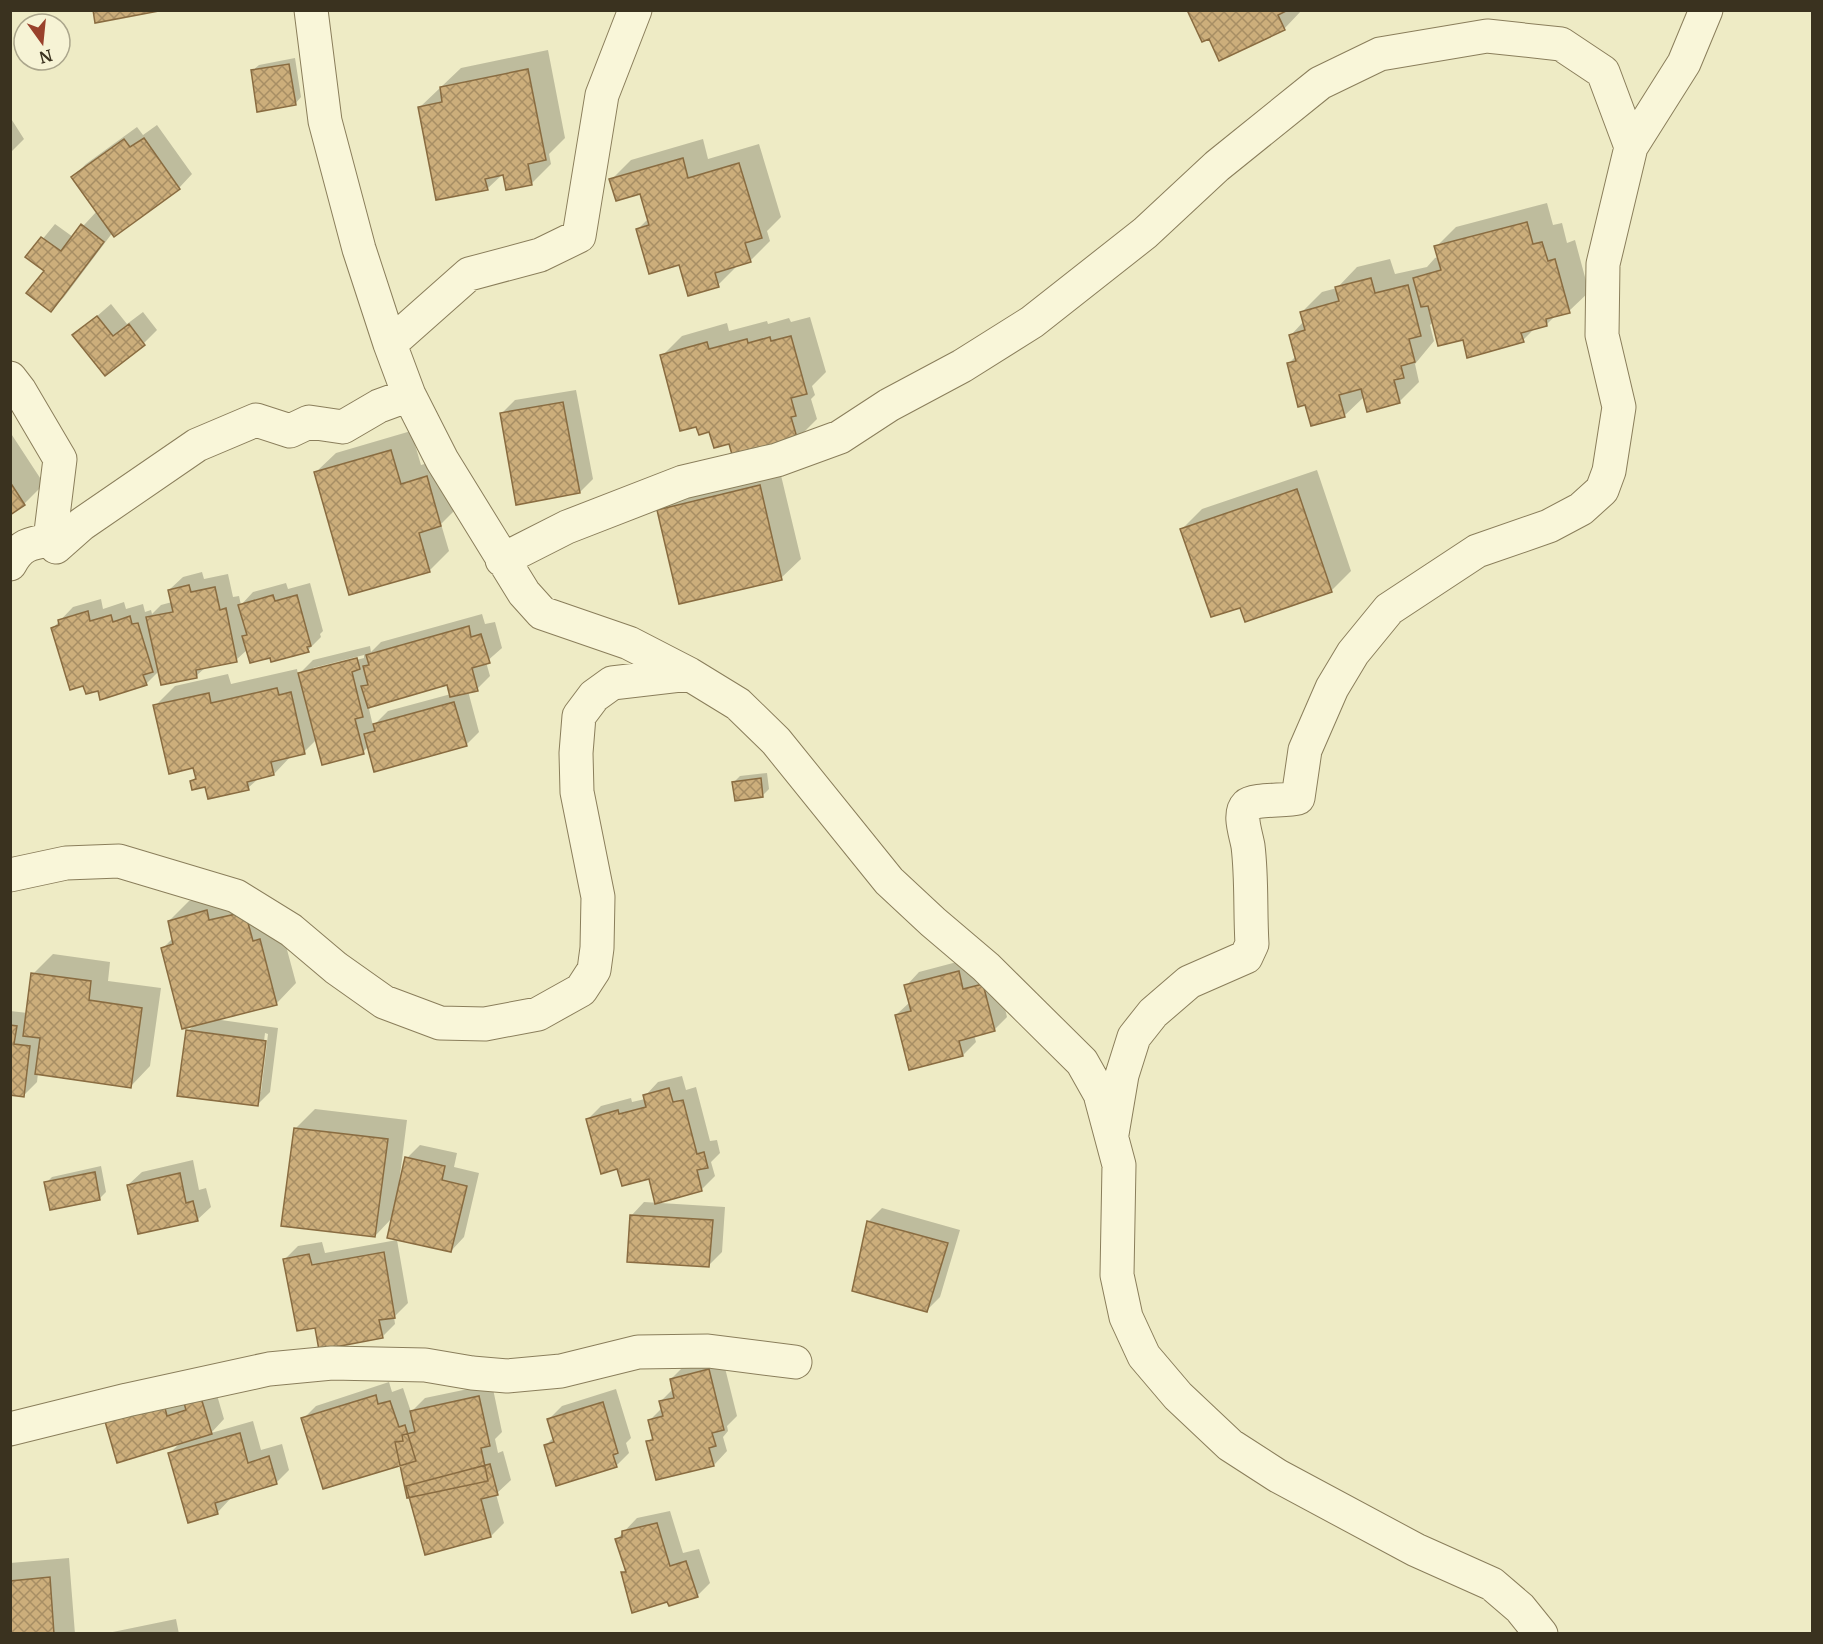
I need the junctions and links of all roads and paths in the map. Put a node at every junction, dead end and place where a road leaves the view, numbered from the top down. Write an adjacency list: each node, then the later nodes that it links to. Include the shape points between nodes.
1 (311, 10): 5 (street, via 325,121 359,249)
2 (635, 10): 5 (street, via 602,95 579,236 540,255 469,274)
3 (1706, 10): 4 (street, via 1684,63)
4 (1631, 147): 9 (street, via 1603,72 1561,44 1487,36 1380,54 1320,82 1217,166 1145,233 1032,322 962,366 840,436 777,460 683,482 567,527); 13 (street, via 1603,264 1602,335 1618,407 1609,471 1602,490 1581,509 1549,526 1477,551 1389,609 1353,653 1332,688 1305,750 1298,798 1253,801 1246,805 1243,814 1248,847 1250,950 1246,957 1189,982 1154,1013 1134,1038 1122,1075)
5 (390, 344): 7 (street)
6 (10, 378): 8 (street, via 60,459)
7 (409, 395): 8 (street, via 343,427 309,422 290,431 256,420 197,445 82,524 56,547); 9 (street, via 442,460)
8 (50, 540): 10 (street, via 32,542 16,552)
9 (502, 560): 11 (street, via 542,613 629,643)
10 (10, 564)
11 (689, 674): 12 (street, via 612,683 594,696 579,716 577,792 598,897 594,970 581,990 538,1014 485,1024 440,1023 384,1002 291,930 236,896 119,861 66,863); 13 (street, via 738,704 776,741 889,881 986,967 1082,1062 1100,1094)
12 (10, 875)
13 (1112, 1134): 16 (street, via 1119,1165 1117,1275 1126,1317 1144,1356 1171,1388 1230,1445 1348,1514 1492,1584 1520,1608)
14 (795, 1362): 15 (street, via 708,1351 638,1352 561,1371 507,1376 425,1365 332,1363 269,1369)
15 (10, 1429)
16 (1541, 1634)

